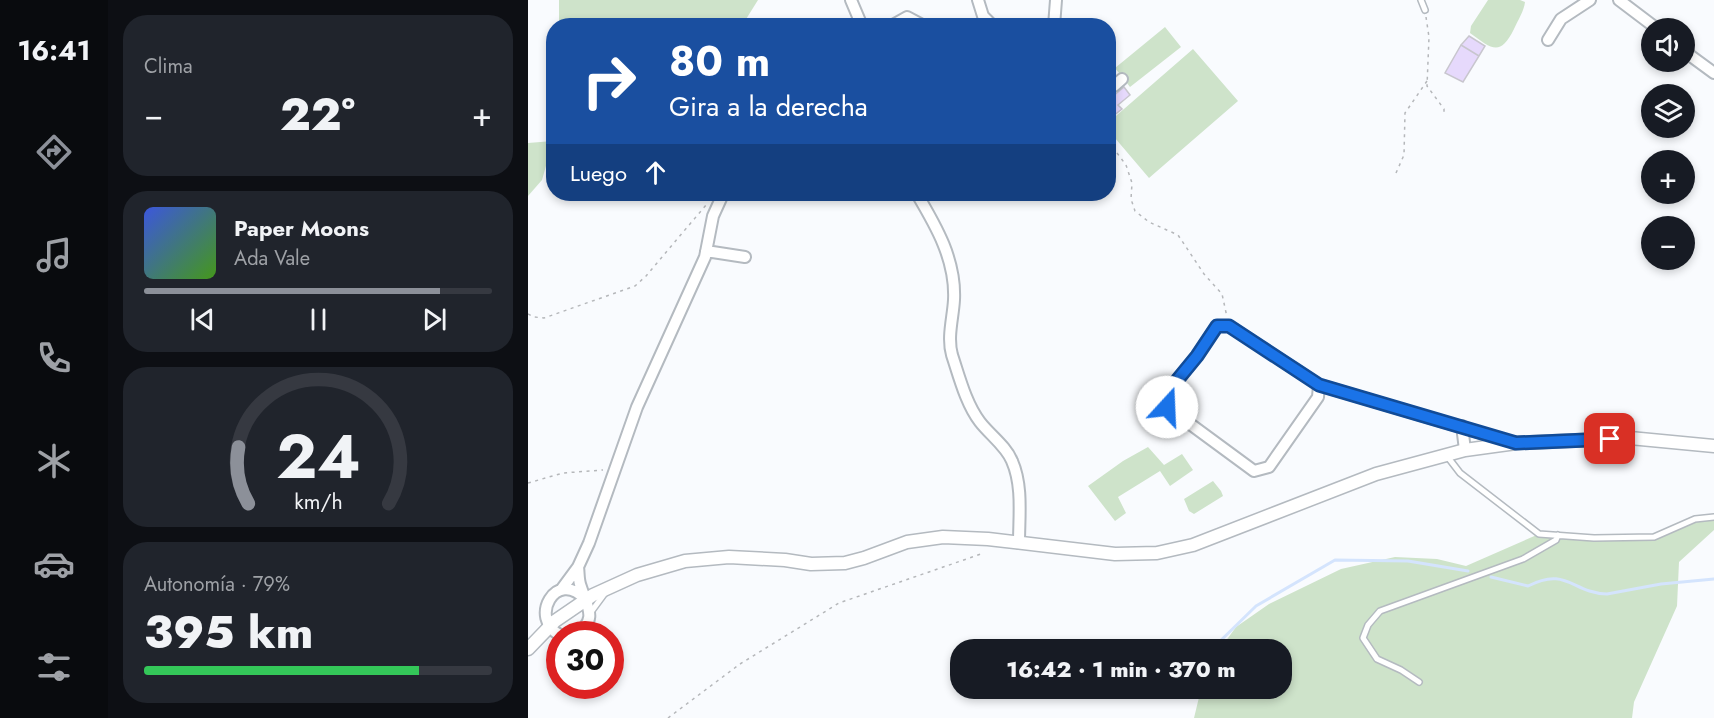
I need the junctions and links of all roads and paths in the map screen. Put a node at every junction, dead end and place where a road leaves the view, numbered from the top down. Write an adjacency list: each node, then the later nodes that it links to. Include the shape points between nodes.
1 (851, 0): 8 (street)
2 (978, 0): 9 (street)
3 (1056, 0): 10 (street)
4 (1421, 0): 7 (lane)
5 (1590, 0): 12 (street, via 1561,19)
6 (1619, 0): 11 (street)
7 (1425, 10): 16 (path)
8 (859, 18)
9 (985, 18)
10 (1055, 18)
11 (1643, 18)
12 (1548, 40)
13 (1695, 59): 14 (street)
14 (1714, 73)
15 (1122, 79): 17 (street)
16 (1428, 80): 18 (path); 20 (path, via 1405,113 1404,155)
17 (1116, 84)
18 (1444, 116)
19 (1116, 152): 27 (path, via 1132,183 1135,211 1178,235 1203,274 1222,294)
20 (1396, 174)
21 (720, 201): 24 (street)
22 (921, 201): 38 (street, via 937,228 953,270 949,342 952,354 972,409 1012,459 1019,484)
23 (709, 202): 26 (path, via 635,286 544,318)
24 (706, 251): 25 (street); 34 (street)
25 (746, 257)
26 (528, 314)
27 (1229, 326): 28 (street); 28 (street, via 1217,326 1165,395 1167,407 1254,471 1269,467 1318,396)
28 (1319, 385): 29 (street)
29 (1462, 426): 30 (street); 32 (street)
30 (1516, 443): 31 (street, via 1630,438); 32 (street)
31 (1714, 446)
32 (1465, 450): 33 (street)
33 (1447, 456): 37 (lane, via 1460,473 1539,534); 38 (street, via 1376,474 1193,545 1157,553 1115,554)
34 (615, 468): 35 (path, via 563,473); 40 (street)
35 (528, 483)
36 (1714, 517): 37 (lane, via 1695,519 1654,537)
37 (1558, 535): 51 (lane, via 1523,559 1391,606 1374,616 1363,638 1370,651)
38 (1019, 543): 42 (street, via 924,538 864,558 827,564 756,558 698,560 649,570)
39 (981, 554): 52 (path, via 839,603 740,664)
40 (578, 567): 41 (street); 43 (street)
41 (580, 585): 42 (lane); 44 (street)
42 (607, 588): 44 (street); 45 (lane)
43 (561, 590): 44 (street, via 575,591); 48 (street, via 545,602)
44 (585, 599): 45 (street); 46 (street)
45 (590, 613): 47 (street)
46 (557, 621)
47 (587, 621)
48 (546, 623)
49 (546, 630): 50 (street)
50 (528, 649)
51 (1419, 682)
52 (669, 718)

